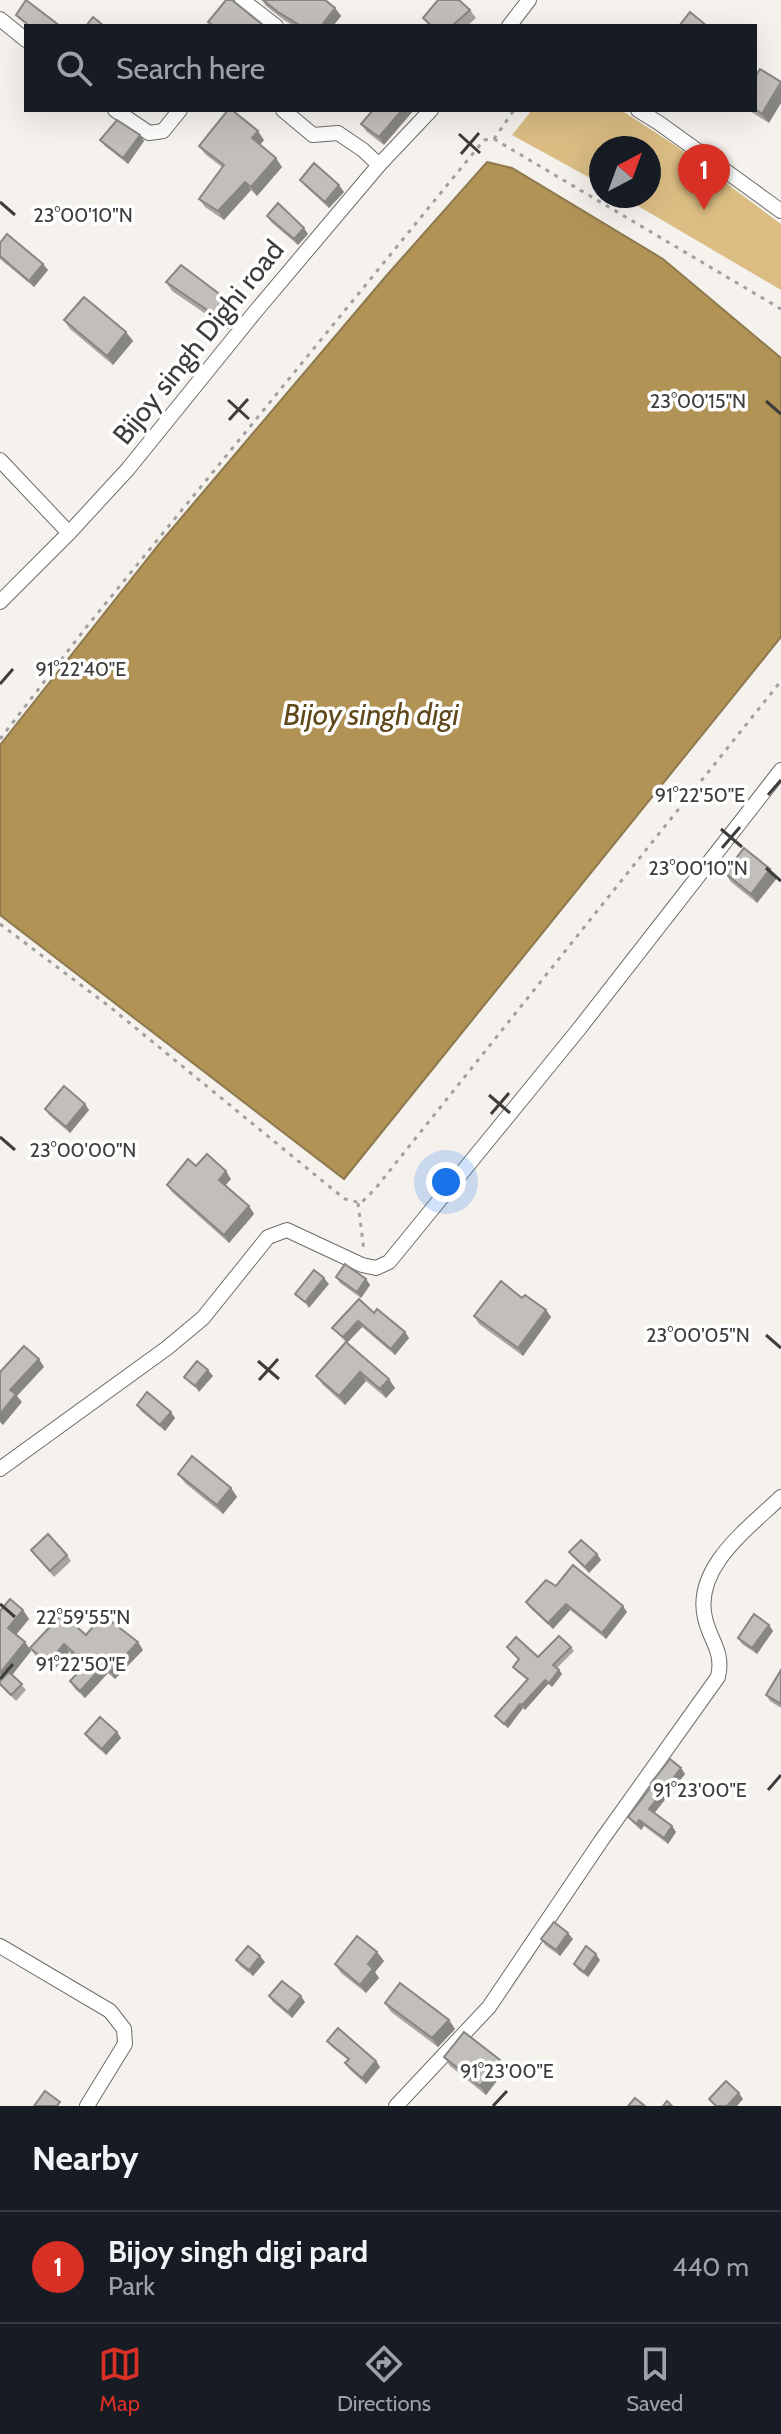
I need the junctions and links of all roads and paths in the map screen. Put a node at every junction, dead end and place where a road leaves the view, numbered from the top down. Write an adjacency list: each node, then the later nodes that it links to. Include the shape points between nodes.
1 (242, 0): 4 (street)
2 (529, 0): 5 (street)
3 (0, 19): 6 (street)
4 (273, 24)
5 (511, 24)
6 (24, 38)
7 (118, 112): 8 (street, via 149,133 163,131)
8 (178, 112)
9 (285, 112): 14 (street, via 313,135 338,133)
10 (429, 112): 14 (street, Bijoy singh Dighi road)
11 (513, 112): 13 (path)
12 (641, 112): 15 (street)
13 (494, 139): 16 (path); 21 (path, via 484,140)
14 (379, 165): 18 (street, Bijoy singh Dighi road)
15 (781, 211)
16 (781, 309)
17 (0, 460): 18 (street)
18 (69, 533): 19 (street, Bijoy singh Dighi road)
19 (0, 602)
20 (781, 681): 24 (path, via 375,1189)
21 (0, 739)
22 (781, 770): 25 (street, via 402,1249 389,1262)
23 (0, 924): 24 (path, via 345,1199)
24 (358, 1203): 25 (path)
25 (366, 1266): 26 (street, via 287,1230 268,1237 203,1318)
26 (0, 1469)
27 (781, 1497): 30 (street, via 730,1546 705,1588 705,1618 720,1657 718,1677 489,2007)
28 (0, 1946): 29 (street, via 110,2011 124,2029 125,2044)
29 (87, 2106)
30 (396, 2106)

